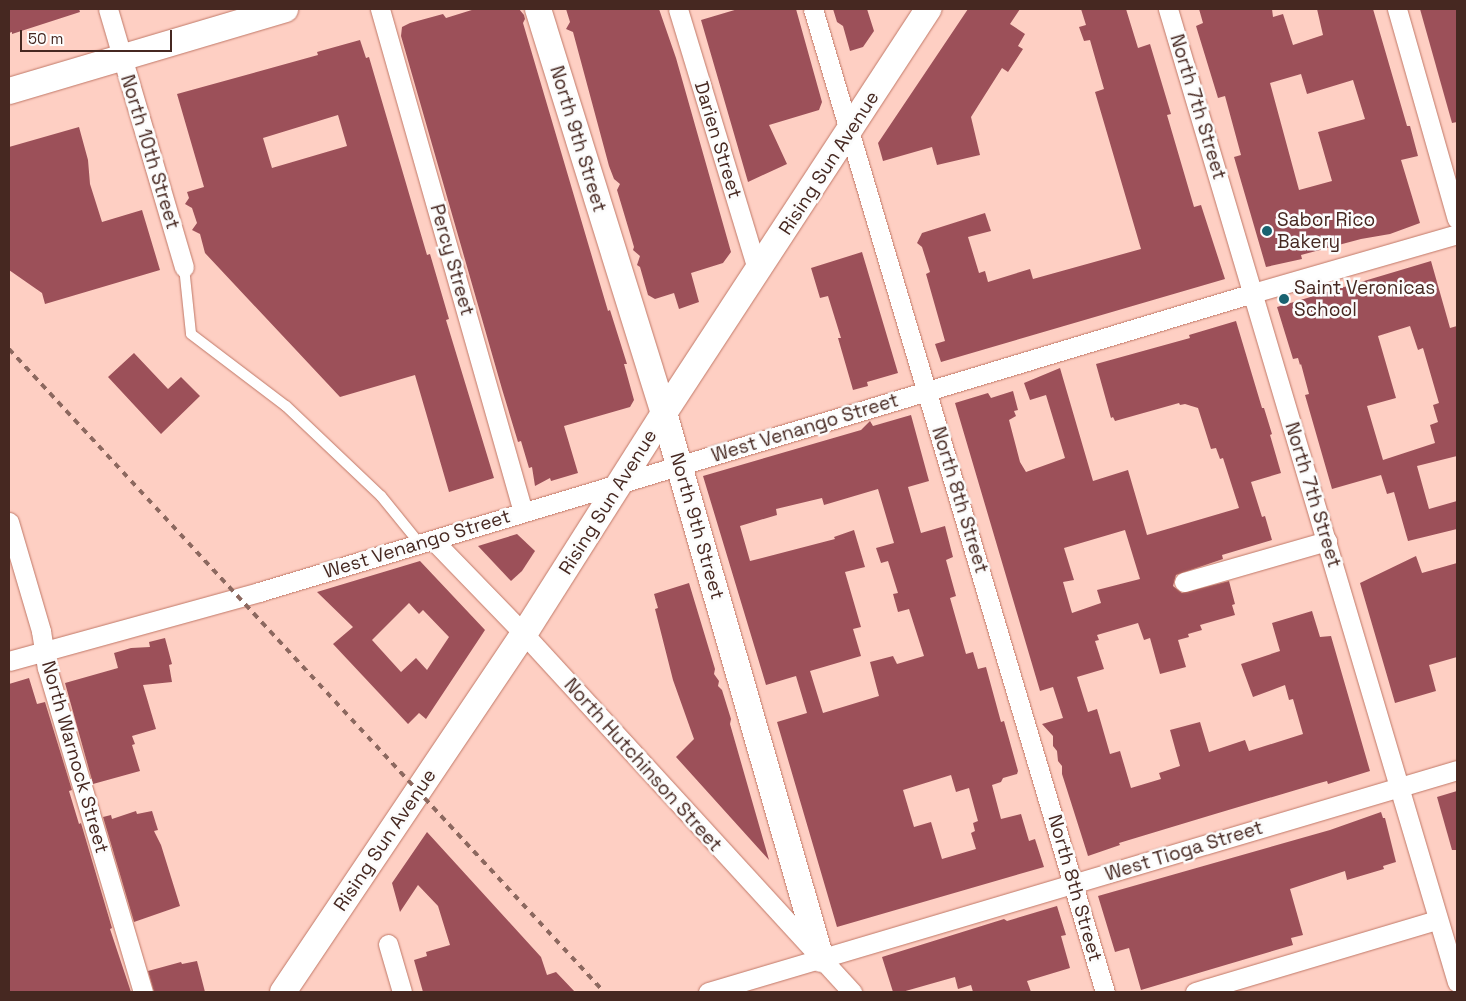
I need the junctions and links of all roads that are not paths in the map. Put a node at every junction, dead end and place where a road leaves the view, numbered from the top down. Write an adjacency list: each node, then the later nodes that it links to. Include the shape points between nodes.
1 (108, 9): 11 (street, North 10th Street)
2 (285, 9): 10 (street)
3 (380, 9): 23 (street, Percy Street)
4 (538, 9): 20 (street, North 9th Street)
5 (678, 9): 17 (street, Darien Street)
6 (813, 9): 13 (street, North 8th Street)
7 (928, 9): 13 (street, Rising Sun Avenue)
8 (1168, 9): 18 (street, North 7th Street)
9 (1397, 9): 14 (street)
10 (257, 13): 11 (street)
11 (122, 57): 12 (street); 16 (street, North 10th Street)
12 (9, 91)
13 (850, 130): 17 (street, Rising Sun Avenue); 19 (street, North 8th Street)
14 (1457, 219)
15 (1457, 234): 18 (street, West Venango Street)
16 (184, 267): 26 (lane, via 191,334 286,406)
17 (758, 272): 20 (street, Rising Sun Avenue)
18 (1253, 293): 19 (street, West Venango Street); 25 (street, North 7th Street)
19 (928, 392): 21 (street, West Venango Street); 33 (street, North 8th Street)
20 (664, 413): 21 (street, North 9th Street); 22 (street, Rising Sun Avenue)
21 (679, 466): 22 (street, West Venango Street); 37 (street, North 9th Street)
22 (621, 484): 23 (street, West Venango Street); 28 (street, Rising Sun Avenue)
23 (523, 512): 26 (street, West Venango Street)
24 (9, 522): 29 (street, North Warnock Street)
25 (1327, 541): 27 (street); 32 (street, North 7th Street)
26 (427, 542): 28 (street, North Hutchinson Street); 29 (street, West Venango Street)
27 (1184, 582)
28 (524, 634): 37 (street, North Hutchinson Street); 40 (street, Rising Sun Avenue)
29 (46, 650): 30 (street, West Venango Street); 39 (street, North Warnock Street, via 48,668)
30 (9, 662)
31 (1457, 770): 32 (street, West Tioga Street)
32 (1398, 786): 33 (street, West Tioga Street); 34 (street, North 7th Street)
33 (1075, 884): 37 (street, West Tioga Street); 44 (street, North 8th Street)
34 (1438, 920): 36 (street, North 7th Street); 45 (street)
35 (388, 944): 41 (street)
36 (1452, 948): 38 (street, North 7th Street)
37 (821, 960): 42 (street, West Tioga Street); 43 (street, North Hutchinson Street)
38 (1457, 982)
39 (143, 992)
40 (283, 992)
41 (402, 992)
42 (708, 992)
43 (852, 992)
44 (1105, 992)
45 (1195, 992)

